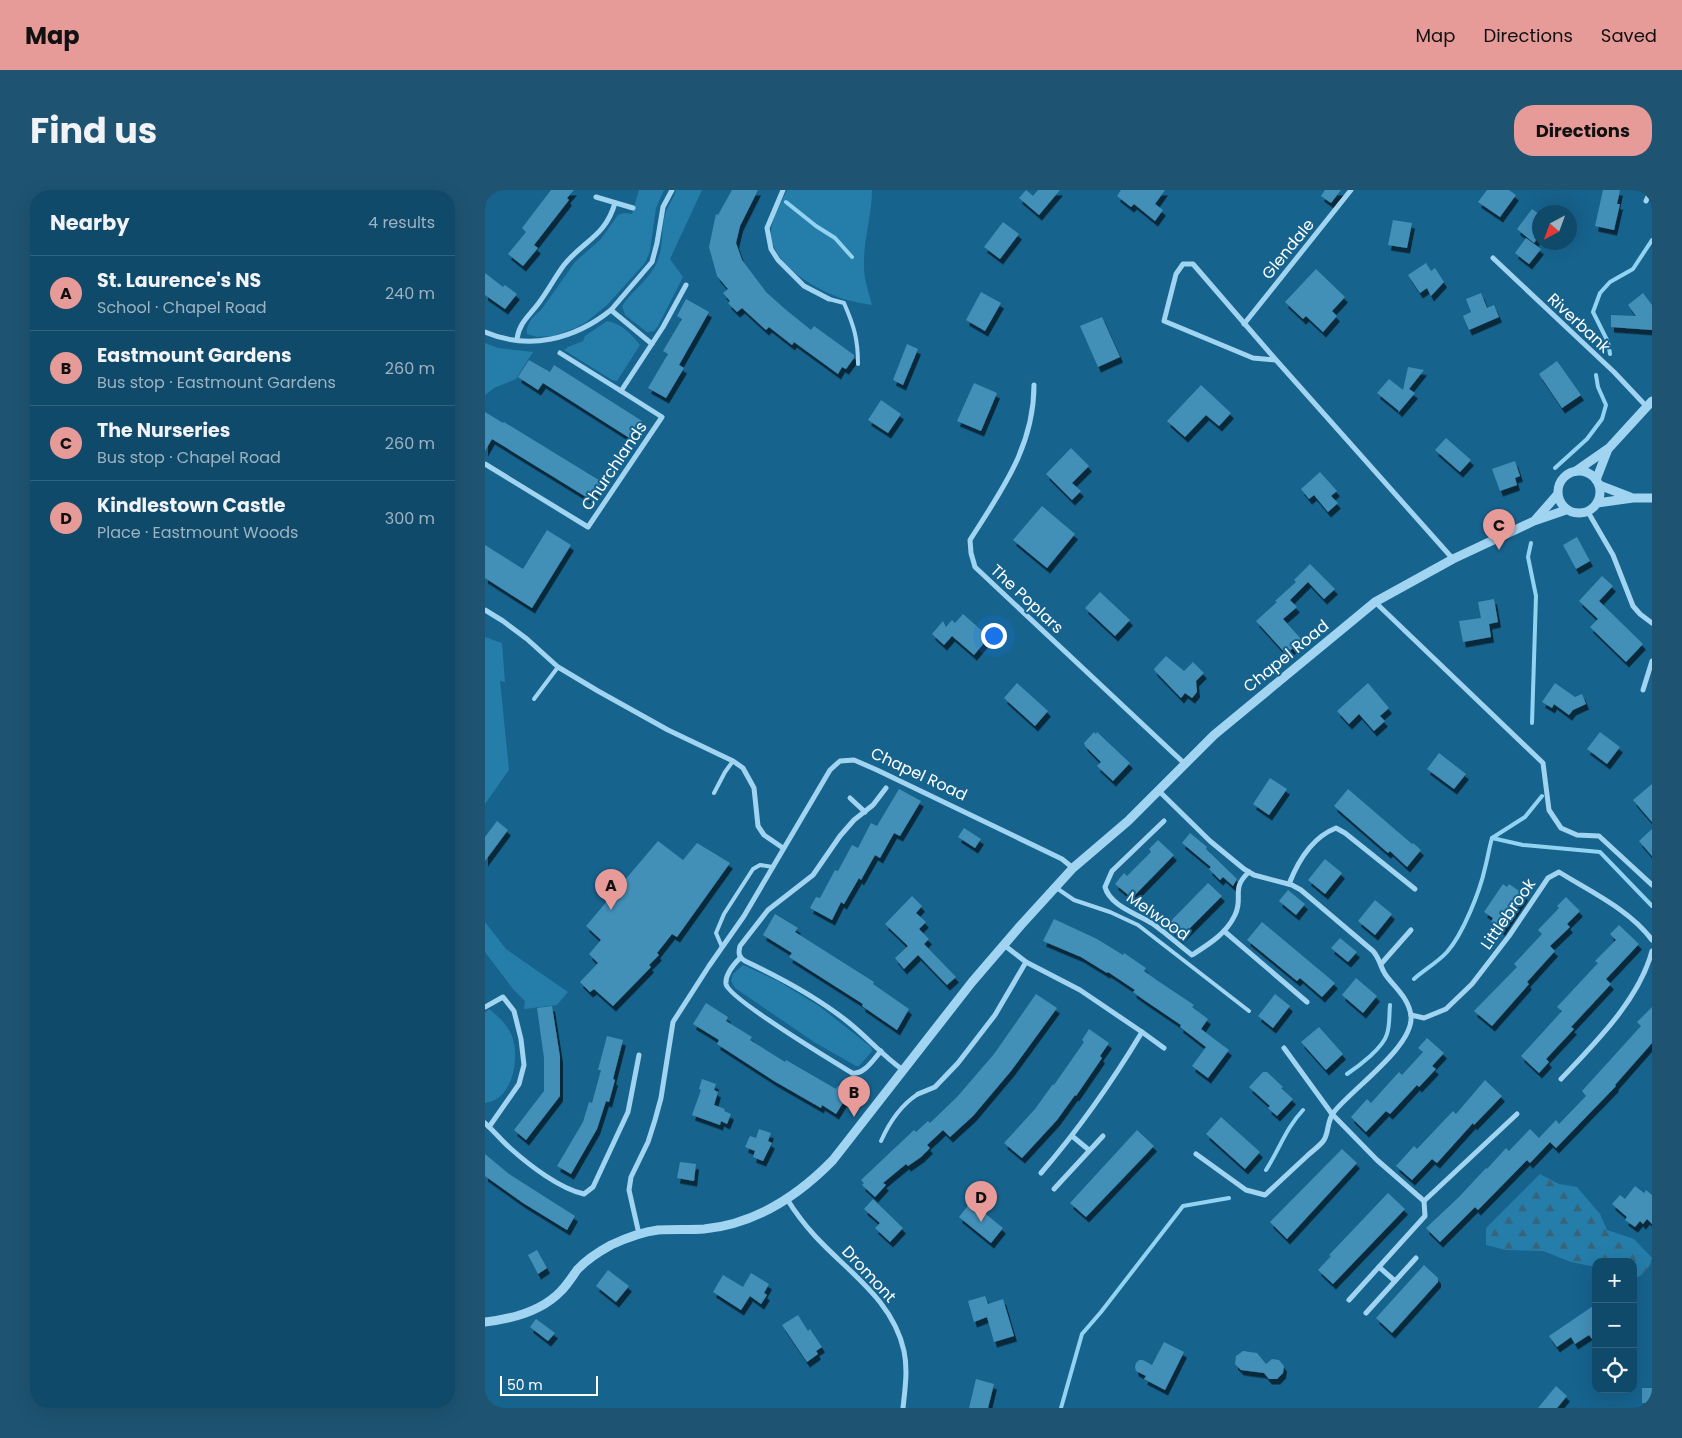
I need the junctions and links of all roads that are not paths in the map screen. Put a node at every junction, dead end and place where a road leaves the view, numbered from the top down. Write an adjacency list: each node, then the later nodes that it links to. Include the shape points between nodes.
1 (672, 190): 12 (street, via 663,207 652,262)
2 (783, 190): 11 (street, via 767,228 771,249 777,260 804,286)
3 (1351, 190): 13 (street, Glendale)
4 (1651, 190): 6 (street)
5 (596, 197): 7 (street)
6 (1646, 200)
7 (615, 203): 8 (street); 15 (street, via 597,235 564,265 521,325)
8 (633, 208)
9 (1493, 258): 22 (street, Riverbank)
10 (685, 285): 16 (street)
11 (829, 299): 19 (lane, via 844,303 850,316 858,340)
12 (611, 310): 15 (street, via 565,337); 16 (street)
13 (1244, 324): 18 (street); 18 (street, via 1193,264 1183,264 1176,274 1164,321 1253,358)
14 (485, 332): 15 (street)
15 (517, 339)
16 (651, 344): 21 (street)
17 (560, 353): 21 (street)
18 (1276, 360): 34 (street)
19 (857, 364)
20 (1034, 385): 43 (street, The Poplars, via 1028,432 1014,470 969,540 975,567)
21 (621, 391): 24 (street, Churchlands, via 663,417 587,527)
22 (1650, 404): 23 (street)
23 (1609, 448): 25 (street); 26 (street)
24 (485, 464)
25 (1576, 471): 26 (street, via 1587,472); 27 (street, via 1564,477 1557,488)
26 (1598, 482): 28 (street); 30 (street)
27 (1557, 495): 31 (street); 33 (street, Chapel Road)
28 (1633, 498): 29 (street); 30 (street)
29 (1652, 498)
30 (1597, 503): 32 (street)
31 (1566, 510): 32 (street, via 1577,514); 33 (street, Chapel Road)
32 (1588, 512): 37 (street, via 1613,555 1633,606)
33 (1534, 521): 34 (street, Chapel Road)
34 (1453, 559): 35 (street, Chapel Road)
35 (1375, 602): 43 (street, Chapel Road, via 1214,735); 55 (street, via 1543,763 1549,810 1561,828 1577,836 1599,836)
36 (485, 610): 39 (street)
37 (1652, 623)
38 (1652, 662): 40 (street)
39 (558, 667): 41 (lane); 42 (street, via 643,717)
40 (1643, 690)
41 (534, 699)
42 (733, 760): 46 (lane); 50 (street, via 743,768 754,788 759,826 764,835)
43 (1185, 764): 45 (street, Chapel Road)
44 (886, 788): 48 (street)
45 (1159, 791): 52 (street, Chapel Road); 53 (street, via 1210,841)
46 (714, 794)
47 (851, 798): 48 (street)
48 (865, 812): 64 (street, via 840,836 813,875 768,910 740,946)
49 (1164, 821): 59 (street, Melwood, via 1113,872 1105,887 1106,893 1192,956)
50 (783, 848): 51 (street, Chapel Road); 52 (street, Chapel Road, via 830,770 840,760 854,760 1062,859)
51 (773, 867): 62 (street, Chapel Road); 62 (lane, via 761,865 753,869 716,933)
52 (1073, 868): 56 (street)
53 (1249, 872): 54 (street); 59 (street, Melwood, via 1241,879 1236,914)
54 (1289, 884): 57 (street, via 1296,867 1312,845 1326,832 1336,828); 66 (street, via 1301,890 1373,950)
55 (1652, 885)
56 (1055, 887): 61 (street); 69 (lane, via 1074,900 1138,925)
57 (1415, 889)
58 (1411, 930): 66 (street)
59 (1224, 931): 67 (street)
60 (1652, 940): 70 (street, Littlebrook, via 1644,929 1622,912 1559,872 1548,878 1472,984 1446,1008 1424,1018)
61 (1004, 945): 65 (street); 76 (street)
62 (722, 947): 91 (street, Chapel Road, via 673,1022 661,1098 647,1142 631,1177 629,1190)
63 (1652, 951): 77 (street, via 1635,990 1600,1037)
64 (740, 958): 74 (street, via 826,1006); 74 (street, via 727,976 726,986 757,1011 852,1073 862,1072)
65 (1026, 962): 71 (street, via 1080,990); 78 (street, via 995,1015 964,1055 935,1087)
66 (1381, 964): 70 (street, via 1386,976 1406,1001)
67 (1307, 1002)
68 (485, 1007): 81 (street, via 503,997 515,1011 524,1065 519,1084)
69 (1249, 1011)
70 (1411, 1015): 79 (street, via 1410,1026 1394,1052)
71 (1143, 1032): 72 (street); 82 (street, via 1116,1076)
72 (1164, 1048)
73 (1284, 1048): 79 (street)
74 (881, 1051): 76 (street)
75 (639, 1055): 81 (street, via 628,1112 593,1187 584,1194 573,1192 535,1168)
76 (903, 1070): 89 (street, via 833,1160)
77 (1561, 1079)
78 (918, 1094): 84 (lane, via 895,1114)
79 (1332, 1114): 86 (street, via 1324,1140 1265,1195 1246,1190); 90 (street, via 1377,1160)
80 (1517, 1114): 90 (street)
81 (487, 1125)
82 (1072, 1136): 85 (street); 87 (street)
83 (1103, 1136): 85 (street)
84 (881, 1141)
85 (1089, 1150): 88 (street)
86 (1196, 1154)
87 (1041, 1172)
88 (1054, 1189)
89 (787, 1199): 91 (street, via 762,1213 731,1224); 98 (street, Dromont, via 815,1236 879,1299 895,1324 906,1365)
90 (1424, 1201): 93 (street, via 1425,1216)
91 (639, 1234): 97 (street, via 596,1254 578,1268 551,1301 513,1317)
92 (1416, 1258): 94 (street)
93 (1379, 1267): 94 (street); 95 (street)
94 (1395, 1281): 96 (street)
95 (1349, 1300)
96 (1367, 1313)
97 (485, 1322)
98 (903, 1408)

